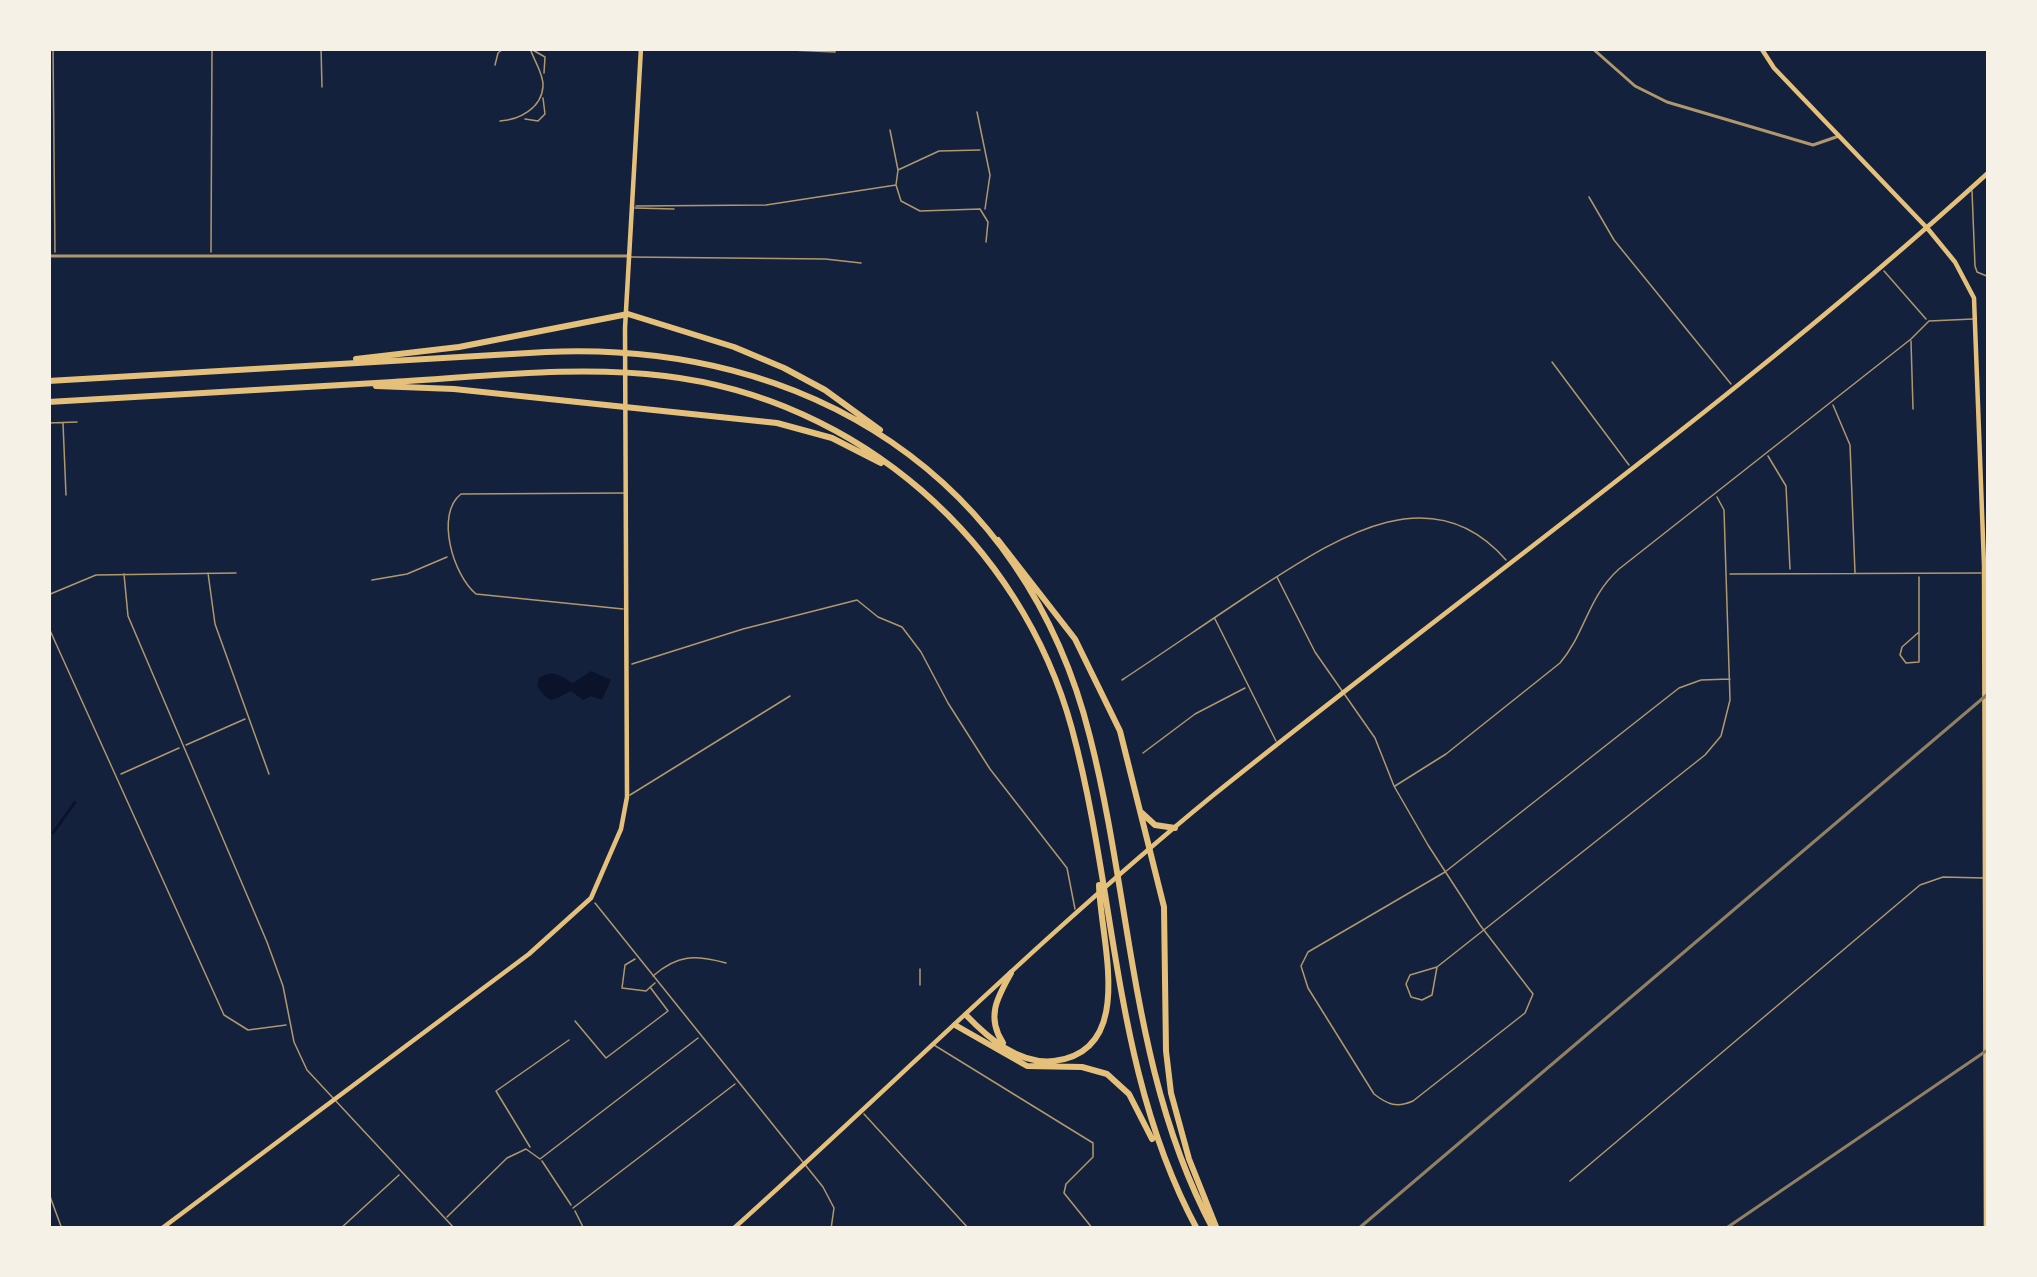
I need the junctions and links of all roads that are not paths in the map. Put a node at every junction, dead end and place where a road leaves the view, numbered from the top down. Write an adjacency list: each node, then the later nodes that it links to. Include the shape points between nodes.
1 (53, 48): 30 (street)
2 (212, 48): 31 (street)
3 (321, 48): 13 (street)
4 (504, 48): 11 (street)
5 (641, 48): 26 (main road)
6 (746, 48): 7 (street)
7 (835, 48)
8 (1592, 48): 19 (street, via 1667,102 1813,145)
9 (1761, 48): 19 (main road)
10 (530, 49): 12 (street); 12 (street, via 545,57)
11 (495, 65)
12 (541, 76): 14 (street)
13 (322, 87)
14 (541, 94): 16 (street); 16 (street, via 545,114 532,123)
15 (976, 112): 20 (street)
16 (522, 117): 17 (street)
17 (500, 122)
18 (890, 130): 21 (street)
19 (1838, 136): 28 (main road)
20 (984, 150): 21 (street, via 939,152); 27 (street)
21 (898, 170): 23 (street)
22 (1989, 172): 24 (main road)
23 (896, 185): 26 (street, via 766,205); 27 (street, via 901,201 920,211)
24 (1972, 187): 28 (main road); 35 (street, via 1977,272)
25 (1589, 196): 44 (street, via 1614,240)
26 (632, 207): 32 (main road)
27 (985, 212): 29 (street)
28 (1928, 230): 34 (main road); 37 (main road, via 1966,280)
29 (986, 242)
30 (51, 256): 31 (street)
31 (212, 256): 32 (street)
32 (628, 256): 33 (street); 36 (main road)
33 (861, 263)
34 (1881, 268): 38 (street); 44 (main road)
35 (1989, 277)
36 (625, 314): 41 (highway); 47 (main road); 53 (highway, via 793,372)
37 (1976, 319): 38 (street); 62 (main road)
38 (1929, 320): 39 (street)
39 (1911, 339): 46 (street); 48 (street)
40 (1552, 362): 54 (street)
41 (328, 365): 42 (highway); 53 (highway, via 558,352 679,357 808,395)
42 (48, 381)
43 (355, 384): 45 (highway); 47 (highway); 55 (highway, via 568,372 667,376 785,406)
44 (1733, 387): 54 (main road)
45 (48, 402)
46 (1830, 402): 52 (street); 69 (street, via 1850,445)
47 (625, 408): 55 (highway, via 798,427); 56 (main road)
48 (1913, 409)
49 (76, 422): 50 (street)
50 (63, 423): 51 (street); 58 (street)
51 (48, 424)
52 (1766, 452): 57 (street); 65 (street, via 1786,486)
53 (910, 456): 59 (highway)
54 (1631, 468): 61 (main road)
55 (903, 475): 98 (highway, via 976,545 1034,632 1071,728)
56 (628, 493): 60 (street, via 461,494 451,507); 73 (main road)
57 (1715, 493): 68 (street, via 1724,510); 89 (street, via 1605,582 1550,673)
58 (66, 495)
59 (985, 527): 91 (highway, via 1089,662); 142 (highway, via 1064,657 1094,754 1157,1090)
60 (450, 556): 71 (street); 73 (street, via 468,588 486,596)
61 (1509, 563): 70 (street, via 1472,528 1409,519 1351,533); 81 (main road)
62 (1986, 566): 66 (street); 95 (main road)
63 (208, 573): 64 (street); 67 (street); 83 (street, via 215,624)
64 (236, 573)
65 (1791, 573): 68 (street); 69 (street)
66 (1919, 573): 69 (street); 76 (street)
67 (124, 574): 72 (street, via 91,575); 85 (street, via 126,611)
68 (1727, 574): 78 (street)
69 (1855, 574)
70 (1277, 577): 74 (street); 81 (street)
71 (372, 580)
72 (48, 594)
73 (628, 609): 77 (main road)
74 (1214, 617): 79 (street); 80 (street)
75 (48, 626): 88 (street)
76 (1919, 632): 76 (street, via 1919,662 1906,663 1902,647)
77 (627, 664): 90 (main road); 97 (street, via 857,600 911,639 958,720 1067,868)
78 (1730, 679): 94 (street, via 1679,688); 99 (street, via 1729,714 1705,755)
79 (1122, 680)
80 (1249, 686): 84 (street); 86 (street)
81 (1343, 693): 84 (main road); 89 (street, via 1376,740)
82 (790, 696): 90 (street)
83 (249, 717): 85 (street); 87 (street)
84 (1278, 744): 92 (main road)
85 (183, 746): 88 (street); 113 (street, via 276,966)
86 (1143, 753)
87 (269, 774)
88 (116, 776): 113 (street, via 226,1018 248,1030)
89 (1394, 787): 94 (street)
90 (627, 796): 96 (main road)
91 (1138, 798): 92 (highway, via 1149,822); 93 (highway)
92 (1175, 828): 93 (main road)
93 (1149, 850): 97 (main road); 142 (highway, via 1166,931 1171,1093)
94 (1445, 872): 99 (street); 99 (street, via 1304,958 1302,974 1374,1094 1396,1106 1413,1101 1525,1013 1533,994)
95 (1987, 878): 127 (street, via 1921,885); 129 (main road)
96 (590, 898): 100 (street); 120 (main road, via 530,954)
97 (1076, 913): 104 (main road)
98 (1105, 918): 118 (highway, via 1108,1002 1096,1037 1054,1061); 124 (highway)
99 (1483, 929): 102 (street)
100 (638, 957): 105 (street); 108 (street, via 625,965 622,988)
101 (725, 963): 105 (street, via 693,955)
102 (1437, 967): 102 (street, via 1410,975 1412,997 1432,995)
103 (920, 969): 107 (street)
104 (1011, 973): 111 (main road); 118 (highway, via 993,1015)
105 (653, 976): 106 (street)
106 (658, 981): 108 (street); 109 (street)
107 (920, 985)
108 (650, 987): 110 (street)
109 (676, 1005): 110 (street); 115 (street)
110 (668, 1011): 112 (street, via 606,1058)
111 (966, 1015): 114 (main road); 118 (highway)
112 (575, 1022)
113 (290, 1024): 120 (street, via 301,1059)
114 (955, 1025): 117 (main road); 124 (highway, via 1027,1066 1082,1067 1112,1077)
115 (701, 1035): 119 (street); 123 (street)
116 (569, 1040): 122 (street, via 496,1091)
117 (933, 1044): 121 (main road); 140 (street, via 1093,1143 1093,1157 1064,1193)
118 (1010, 1050)
119 (738, 1082): 125 (street); 130 (street)
120 (332, 1100): 126 (street); 133 (main road)
121 (862, 1111): 125 (main road); 139 (street)
122 (531, 1151): 123 (street); 131 (street, via 507,1158)
123 (540, 1159): 130 (street)
124 (1165, 1164): 141 (highway)
125 (804, 1166): 137 (main road); 138 (street, via 830,1196)
126 (401, 1172): 131 (street); 134 (street)
127 (1570, 1181)
128 (48, 1191): 132 (street)
129 (1988, 1198): 143 (main road)
130 (573, 1208): 136 (street)
131 (445, 1218): 135 (street)
132 (62, 1229)
133 (160, 1229)
134 (340, 1229)
135 (455, 1229)
136 (584, 1229)
137 (734, 1229)
138 (831, 1229)
139 (969, 1229)
140 (1093, 1229)
141 (1197, 1229)
142 (1215, 1229)
143 (1986, 1229)

